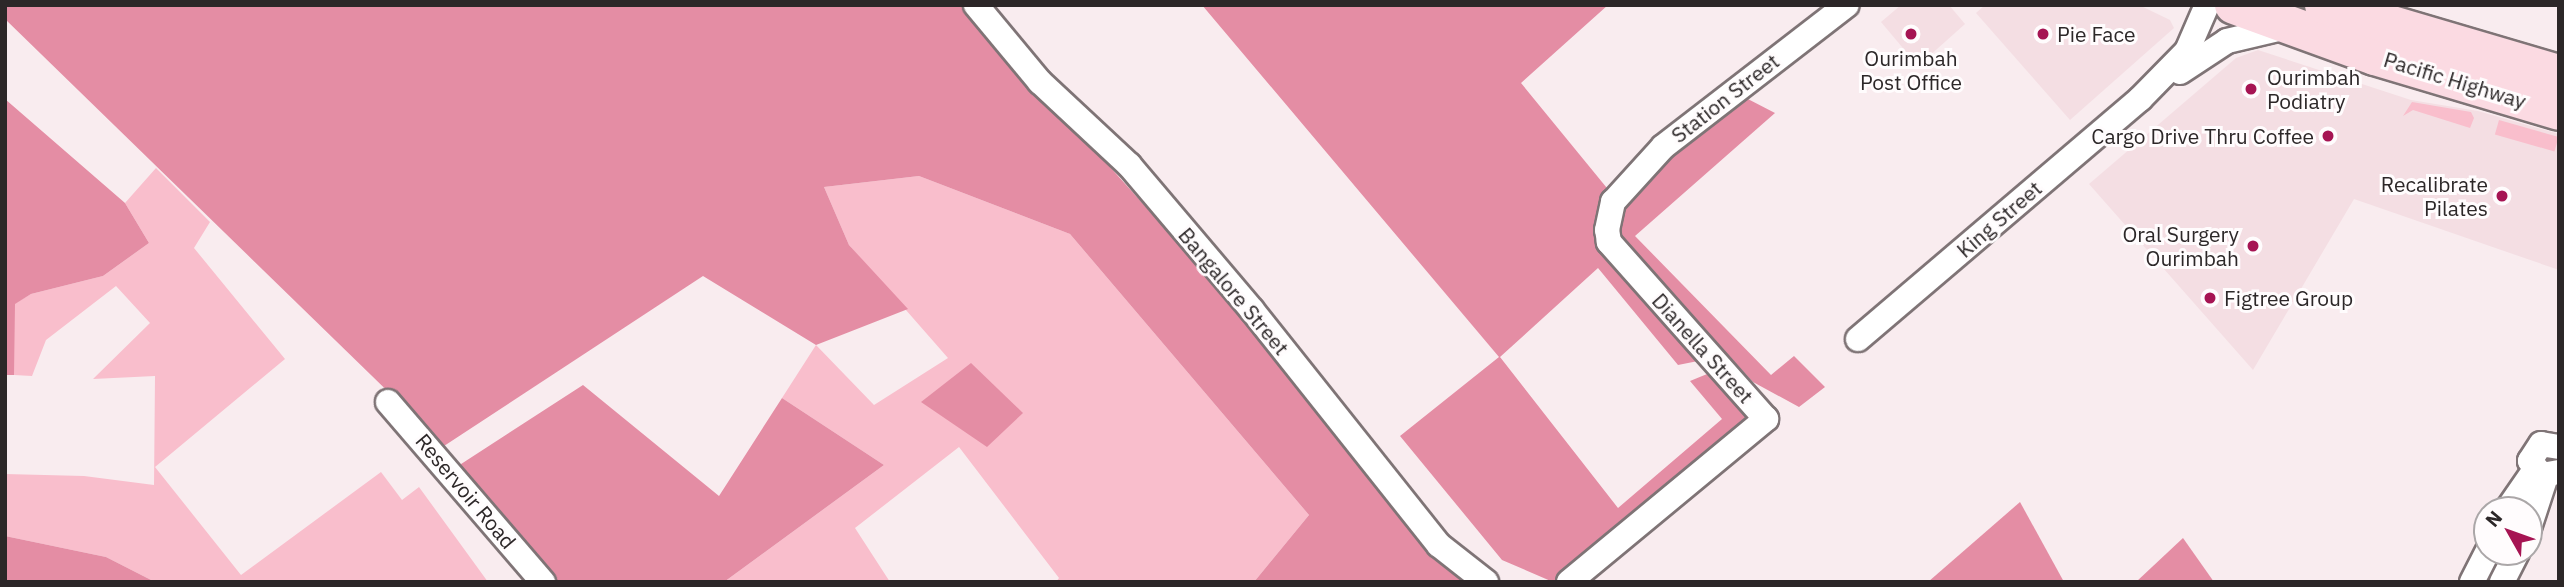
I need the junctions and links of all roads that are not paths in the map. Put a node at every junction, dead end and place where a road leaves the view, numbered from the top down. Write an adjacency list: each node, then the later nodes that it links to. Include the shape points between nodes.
1 (975, 5): 20 (street, Bangalore Street, via 1040,82 1129,165 1252,310 1439,545)
2 (1847, 5): 10 (street, Station Street, via 1663,147)
3 (2207, 5): 8 (street, King Street, via 2187,51)
4 (2234, 5): 6 (main road, Pacific Highway)
5 (2324, 5): 7 (main road, Pacific Highway)
6 (2290, 26): 8 (street, King Street, via 2227,41); 9 (main road, Pacific Highway)
7 (2559, 74)
8 (2140, 99): 11 (street, King Street)
9 (2559, 111)
10 (1613, 202): 21 (street, Dianella Street, via 1606,230 1609,242 1766,419)
11 (1858, 340)
12 (388, 402): 19 (street, Reservoir Road)
13 (2556, 439): 14 (street, via 2533,451)
14 (2546, 473): 15 (street); 16 (street)
15 (2522, 496)
16 (2539, 496)
17 (2480, 566): 22 (street)
18 (2510, 566): 23 (street)
19 (543, 582)
20 (1486, 582)
21 (1569, 582)
22 (2472, 582)
23 (2502, 582)

